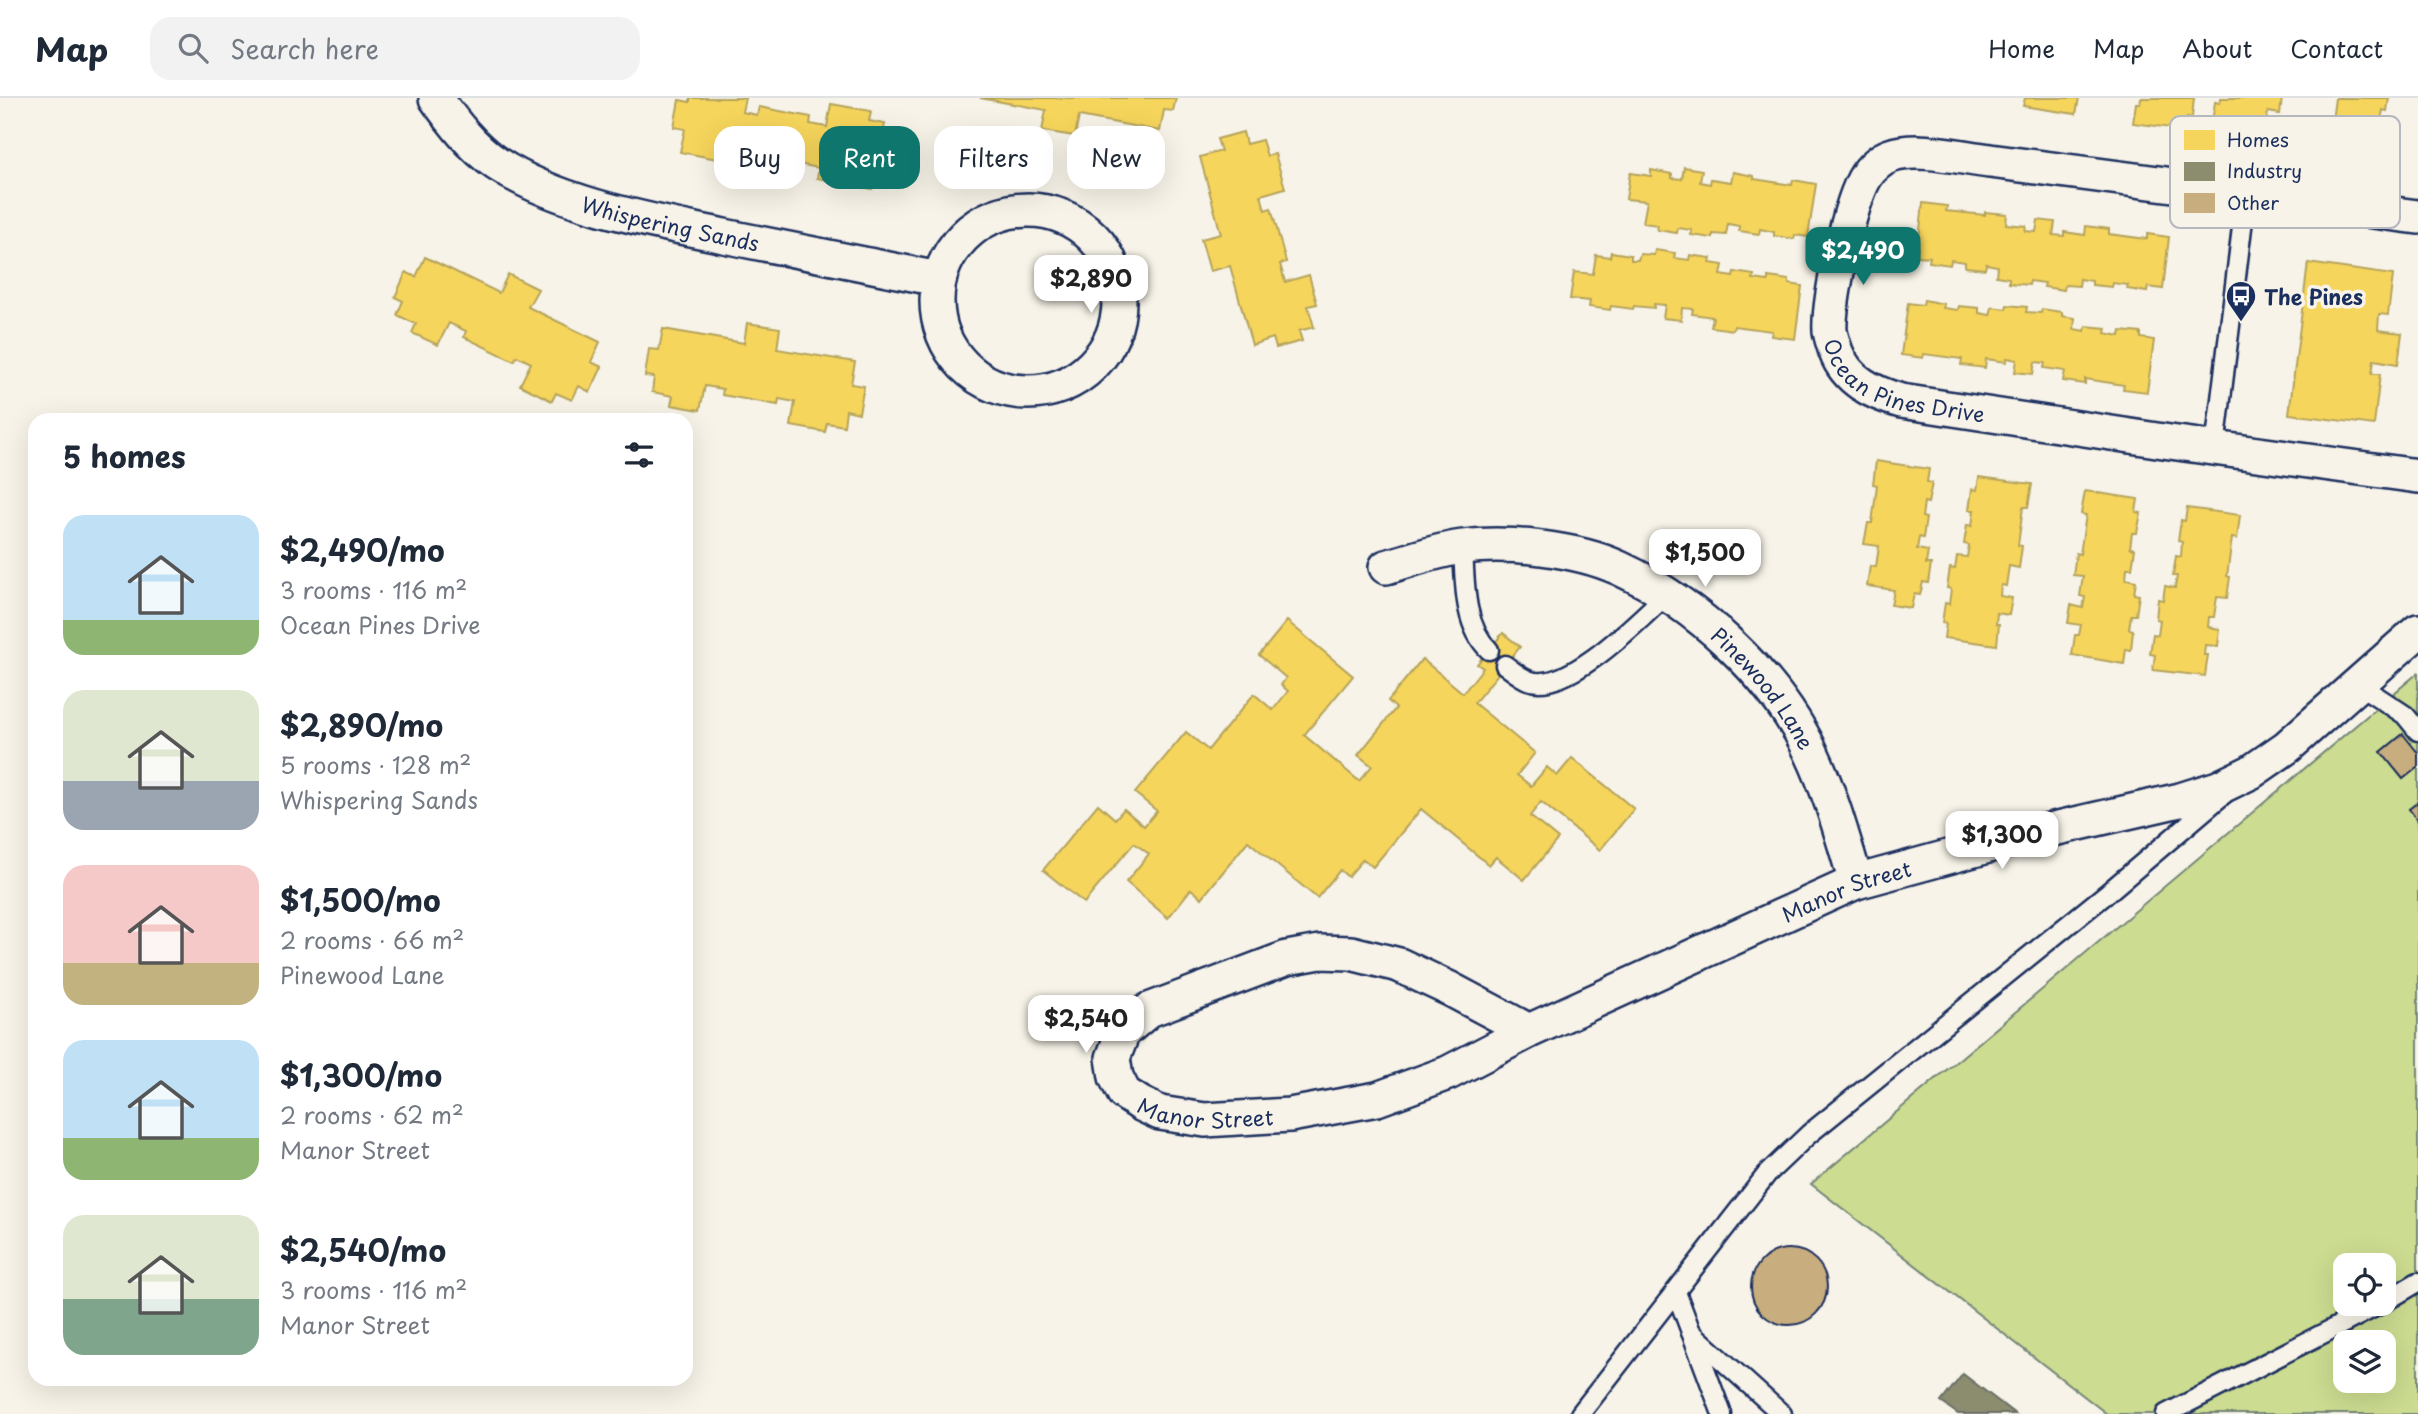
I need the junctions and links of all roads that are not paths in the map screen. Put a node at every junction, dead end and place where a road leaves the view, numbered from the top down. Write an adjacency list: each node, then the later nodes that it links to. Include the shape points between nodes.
1 (436, 98): 6 (street, Whispering Sands, via 451,120 496,163 564,196 652,221)
2 (2170, 185): 7 (street, Ocean Pines Drive, via 1927,153 1888,156 1866,176 1857,196 1845,235 1830,331 1845,368 1860,385 1883,396)
3 (2400, 215): 4 (street, Ocean Pines Drive)
4 (2418, 217)
5 (2242, 228): 7 (lane)
6 (938, 279): 6 (street, via 965,234 989,218 1027,209 1052,212 1077,223 1099,242 1112,263 1120,292 1119,315 1097,362 1077,379 1043,392 1013,392 983,381 958,361 936,314)
7 (2215, 448): 8 (street, Ocean Pines Drive)
8 (2418, 476)
9 (1463, 547): 10 (street, Pinewood Lane); 11 (street, Pinewood Lane, via 1526,546 1563,552 1618,568); 13 (lane, via 1474,627 1478,640)
10 (1386, 567)
11 (1666, 595): 14 (lane, via 1592,660 1569,674 1544,682 1529,681); 18 (street, Pinewood Lane, via 1727,642 1776,696 1826,786)
12 (2418, 631): 15 (street, Manor Street)
13 (1489, 650)
14 (1505, 665)
15 (2358, 684): 16 (lane, via 2405,715); 17 (street, Manor Street, via 2287,747)
16 (2418, 731)
17 (2251, 772): 18 (street, Manor Street, via 2218,789 2180,800); 21 (lane, via 1809,1134 1767,1174)
18 (1856, 882): 19 (street, Manor Street)
19 (1529, 1031): 19 (street, Manor Street, via 1399,965 1351,953 1320,952 1287,958 1149,1010 1123,1032 1113,1058 1124,1093 1160,1113 1205,1120 1290,1115 1377,1099 1448,1073)
20 (2418, 1282): 22 (lane)
21 (1676, 1292): 24 (lane); 25 (lane)
22 (2396, 1295)
23 (2357, 1316): 28 (lane)
24 (1689, 1330): 26 (lane); 27 (lane)
25 (1580, 1414)
26 (1722, 1414)
27 (1782, 1414)
28 (2166, 1414)

